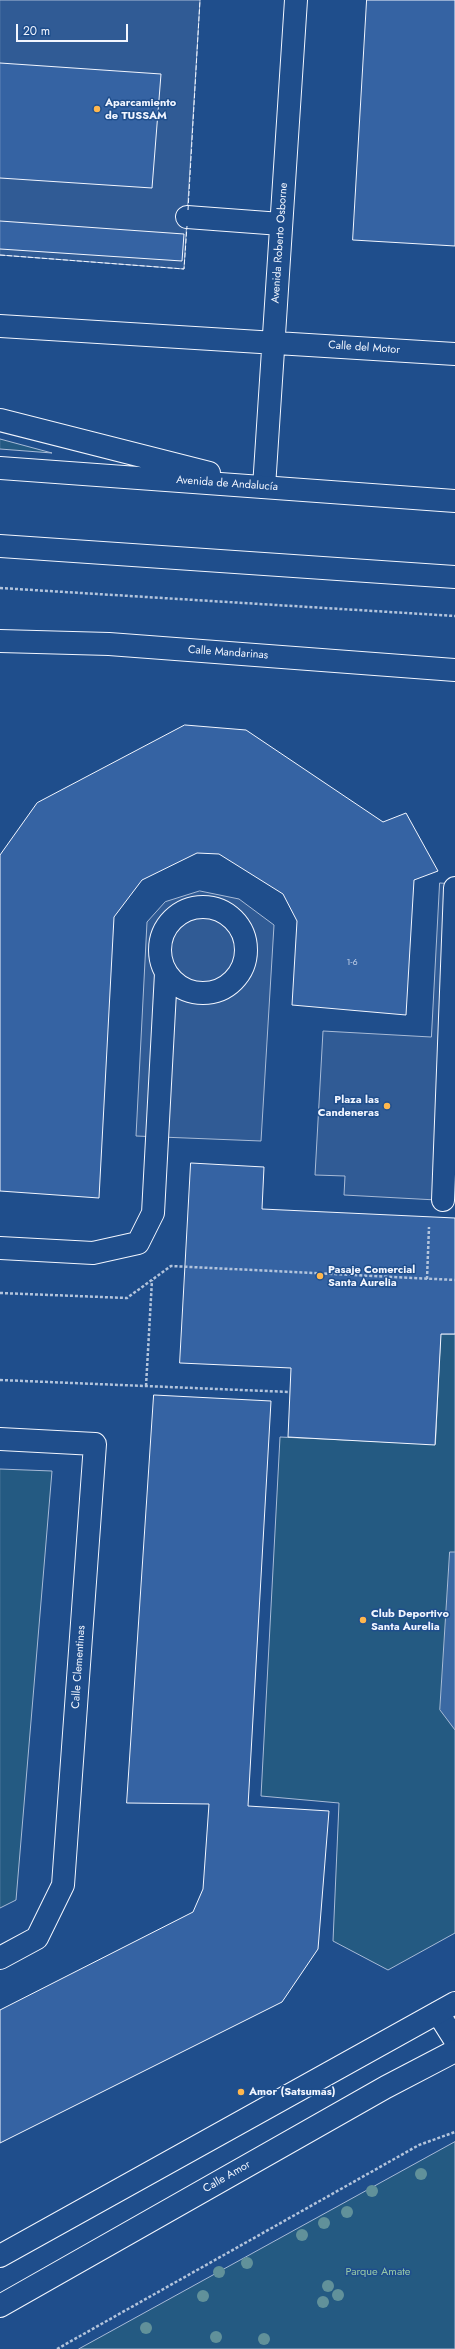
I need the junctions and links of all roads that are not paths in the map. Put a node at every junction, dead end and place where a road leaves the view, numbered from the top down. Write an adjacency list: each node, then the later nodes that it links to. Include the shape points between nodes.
1 (296, 0): 3 (main road, Avenida Roberto Osborne)
2 (187, 217): 3 (main road)
3 (281, 224): 5 (main road, Avenida Roberto Osborne)
4 (0, 326): 5 (main road, Calle del Motor)
5 (274, 342): 6 (main road, Calle del Motor); 9 (main road, Avenida Roberto Osborne)
6 (455, 354)
7 (0, 420): 9 (main road)
8 (0, 468): 9 (main road, Avenida de Andalucía)
9 (264, 487): 10 (main road, Avenida de Andalucía)
10 (455, 501)
11 (0, 546): 12 (main road)
12 (455, 577)
13 (0, 641): 14 (main road, Calle Mandarinas, via 109,644)
14 (455, 670)
15 (455, 888): 17 (main road)
16 (166, 972): 18 (main road, via 153,1214 138,1243 93,1253)
17 (443, 1200)
18 (0, 1248)
19 (0, 1439): 20 (main road, Calle Clementinas, via 95,1444 63,1885 36,1938)
20 (0, 1958)
21 (447, 2008): 22 (main road); 24 (main road)
22 (455, 2040)
23 (455, 2051): 25 (main road, Calle Amor, via 386,2087)
24 (0, 2256)
25 (0, 2306)

